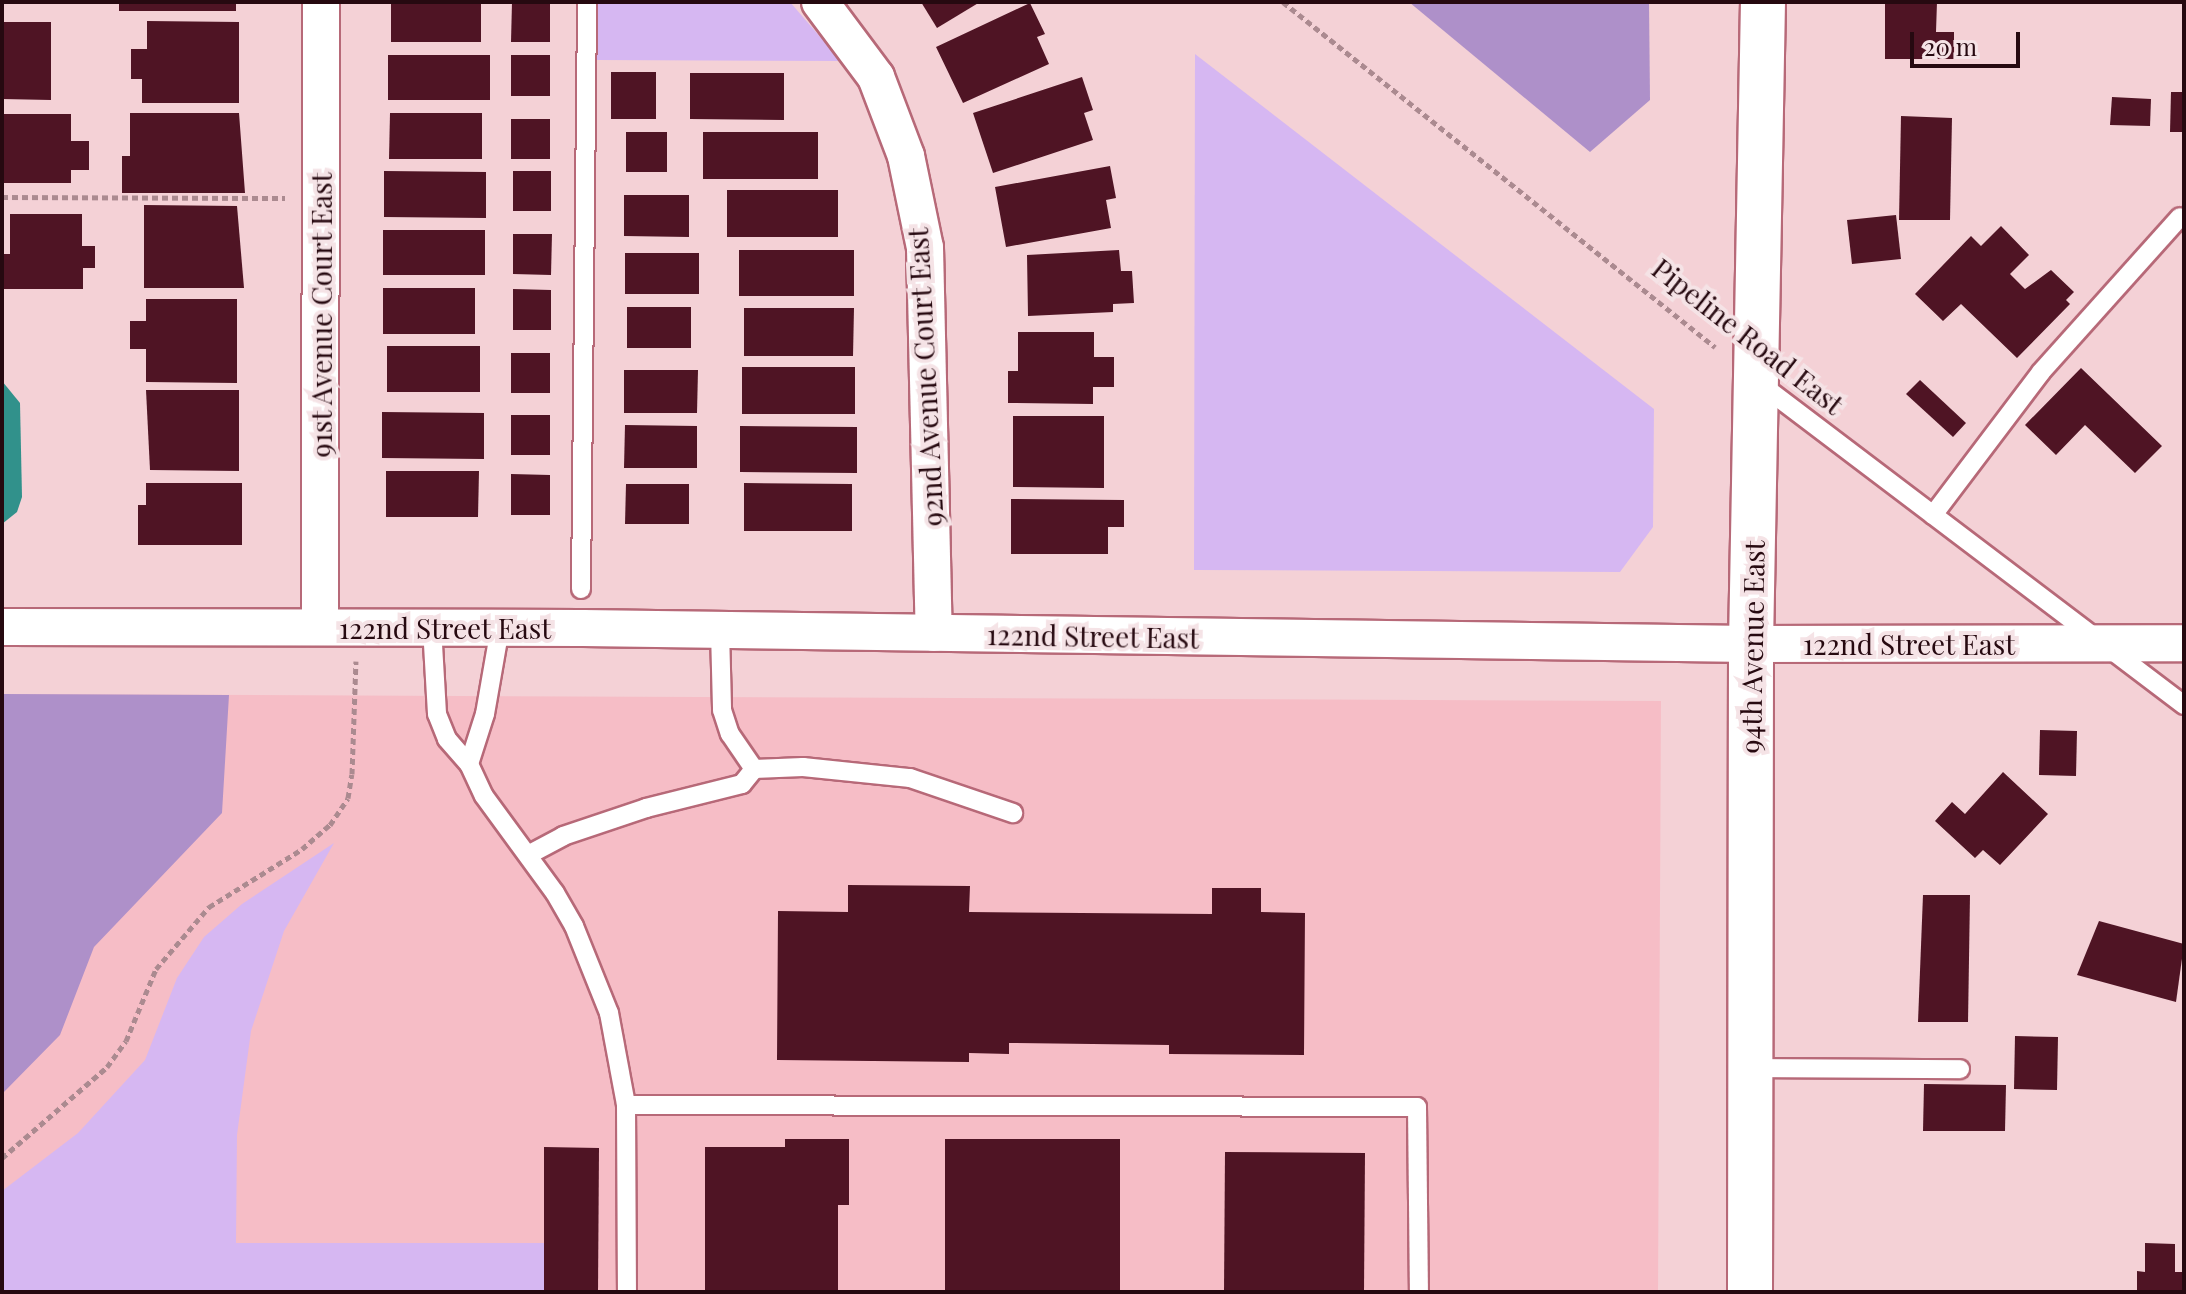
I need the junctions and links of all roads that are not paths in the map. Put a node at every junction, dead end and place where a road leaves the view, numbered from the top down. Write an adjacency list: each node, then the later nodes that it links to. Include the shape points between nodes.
1 (321, 2): 10 (street, 91st Avenue Court East)
2 (587, 2): 8 (lane)
3 (820, 2): 14 (street, 92nd Avenue Court East, via 876,77 906,156 925,248)
4 (1763, 2): 6 (main road, 94th Avenue East)
5 (2180, 217): 7 (lane, via 2041,372)
6 (1756, 381): 7 (lane, Pipeline Road East); 17 (main road, 94th Avenue East)
7 (1933, 515): 15 (lane, Pipeline Road East)
8 (581, 589)
9 (2, 627): 10 (street, 122nd Street East)
10 (320, 627): 11 (street, 122nd Street East)
11 (432, 627): 12 (street, 122nd Street East); 19 (lane, via 437,714 447,739)
12 (500, 628): 13 (street, 122nd Street East); 19 (lane, via 485,714)
13 (720, 631): 14 (street, 122nd Street East); 20 (lane, via 722,710 730,734)
14 (934, 633): 17 (street, 122nd Street East)
15 (2103, 642): 16 (street, 122nd Street East); 17 (street, 122nd Street East); 18 (lane, Pipeline Road East)
16 (2184, 643)
17 (1751, 644): 23 (main road, 94th Avenue East)
18 (2184, 705)
19 (469, 764): 22 (lane, via 484,796)
20 (754, 769): 21 (lane, via 817,768 910,778); 22 (lane, via 742,784 646,808 563,836)
21 (1013, 813)
22 (528, 855): 25 (lane, via 574,926 593,970 619,1055)
23 (1750, 1068): 24 (lane); 28 (main road, 94th Avenue East)
24 (1960, 1069)
25 (626, 1105): 26 (lane); 27 (lane, via 1417,1107)
26 (627, 1292)
27 (1419, 1292)
28 (1750, 1292)

